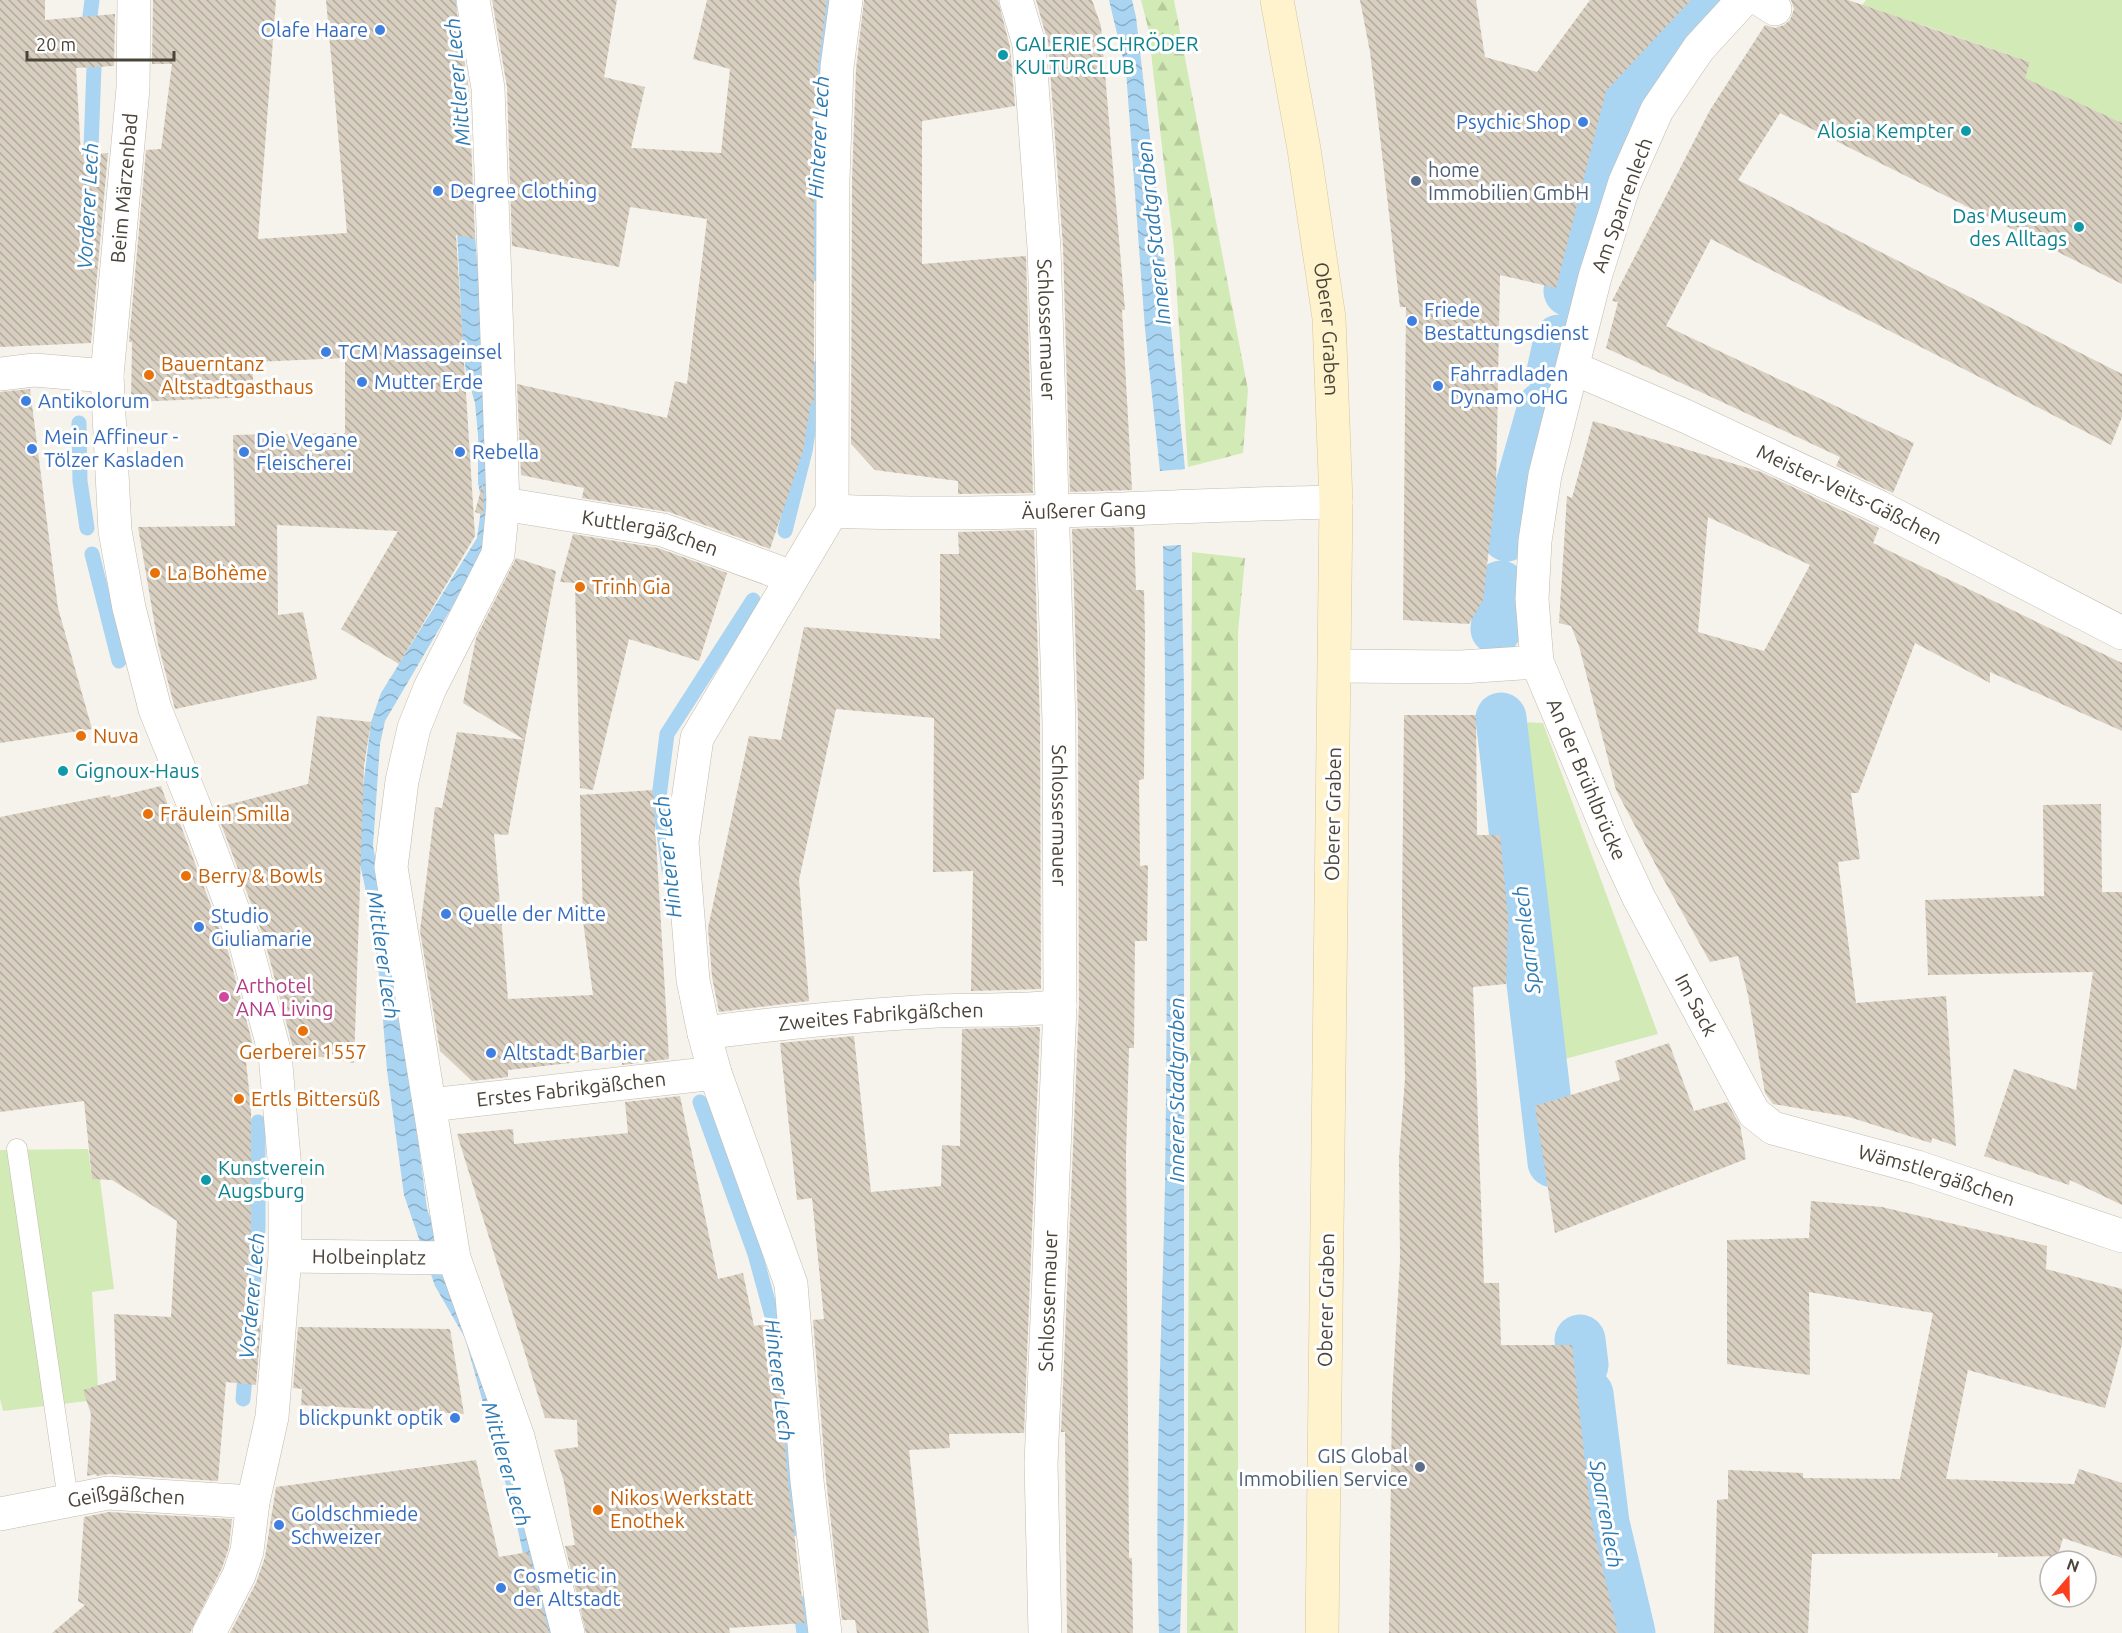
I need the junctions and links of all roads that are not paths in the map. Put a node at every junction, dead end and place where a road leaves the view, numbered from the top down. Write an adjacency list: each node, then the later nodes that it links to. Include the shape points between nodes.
1 (134, 0): 9 (street, Beim Märzenbad, via 133,88)
2 (473, 0): 11 (street, via 488,88)
3 (846, 0): 12 (street, via 837,67 833,179)
4 (1016, 0): 13 (street, Schlossermauer, via 1029,44 1035,112)
5 (1276, 0): 10 (street, Oberer Graben, via 1304,149 1329,318)
6 (1743, 0): 7 (street, Am Sparrenlech, via 1699,48 1655,116 1626,182 1595,277)
7 (1573, 368): 15 (street, Meister-Veits-Gäßchen, via 1879,507); 16 (street, An der Brühlbrücke, via 1545,475)
8 (0, 374): 9 (street, via 34,370)
9 (107, 376): 26 (street, via 115,531 129,609 154,709 194,803 246,945 275,1054 285,1170)
10 (1336, 502): 13 (street, Äußerer Gang); 17 (street, Oberer Graben)
11 (502, 504): 14 (street, Kuttlergäßchen, via 663,530); 22 (street, via 498,554 414,728 402,780 391,867)
12 (832, 511): 13 (street, Äußerer Gang, via 925,515); 14 (street)
13 (1054, 513): 19 (street, Schlossermauer)
14 (792, 577): 20 (street, via 697,738 682,842 693,980)
15 (2122, 633)
16 (1525, 663): 17 (street); 18 (street, An der Brühlbrücke)
17 (1335, 666): 35 (street, Oberer Graben)
18 (1639, 898): 23 (street, Im Sack)
19 (1060, 1006): 20 (street, Zweites Fabrikgäßchen, via 1023,1012 958,1010 828,1017); 34 (street, Schlossermauer, via 1041,1464)
20 (704, 1033): 21 (street)
21 (715, 1073): 22 (street, Erstes Fabrikgäßchen); 33 (street, via 791,1284 807,1481)
22 (430, 1105): 27 (street)
23 (1754, 1113): 25 (street, Wämstlergäßchen, via 1773,1128 1917,1167)
24 (17, 1149): 28 (lane)
25 (2122, 1236)
26 (285, 1256): 27 (street, Holbeinplatz); 29 (street, via 272,1417)
27 (454, 1258): 32 (street, via 518,1437)
28 (69, 1500): 29 (street, Geißgäßchen, via 108,1493); 30 (street, Geißgäßchen)
29 (253, 1502): 31 (street, via 244,1559)
30 (0, 1514)
31 (209, 1633)
32 (568, 1633)
33 (825, 1633)
34 (1045, 1633)
35 (1322, 1633)

